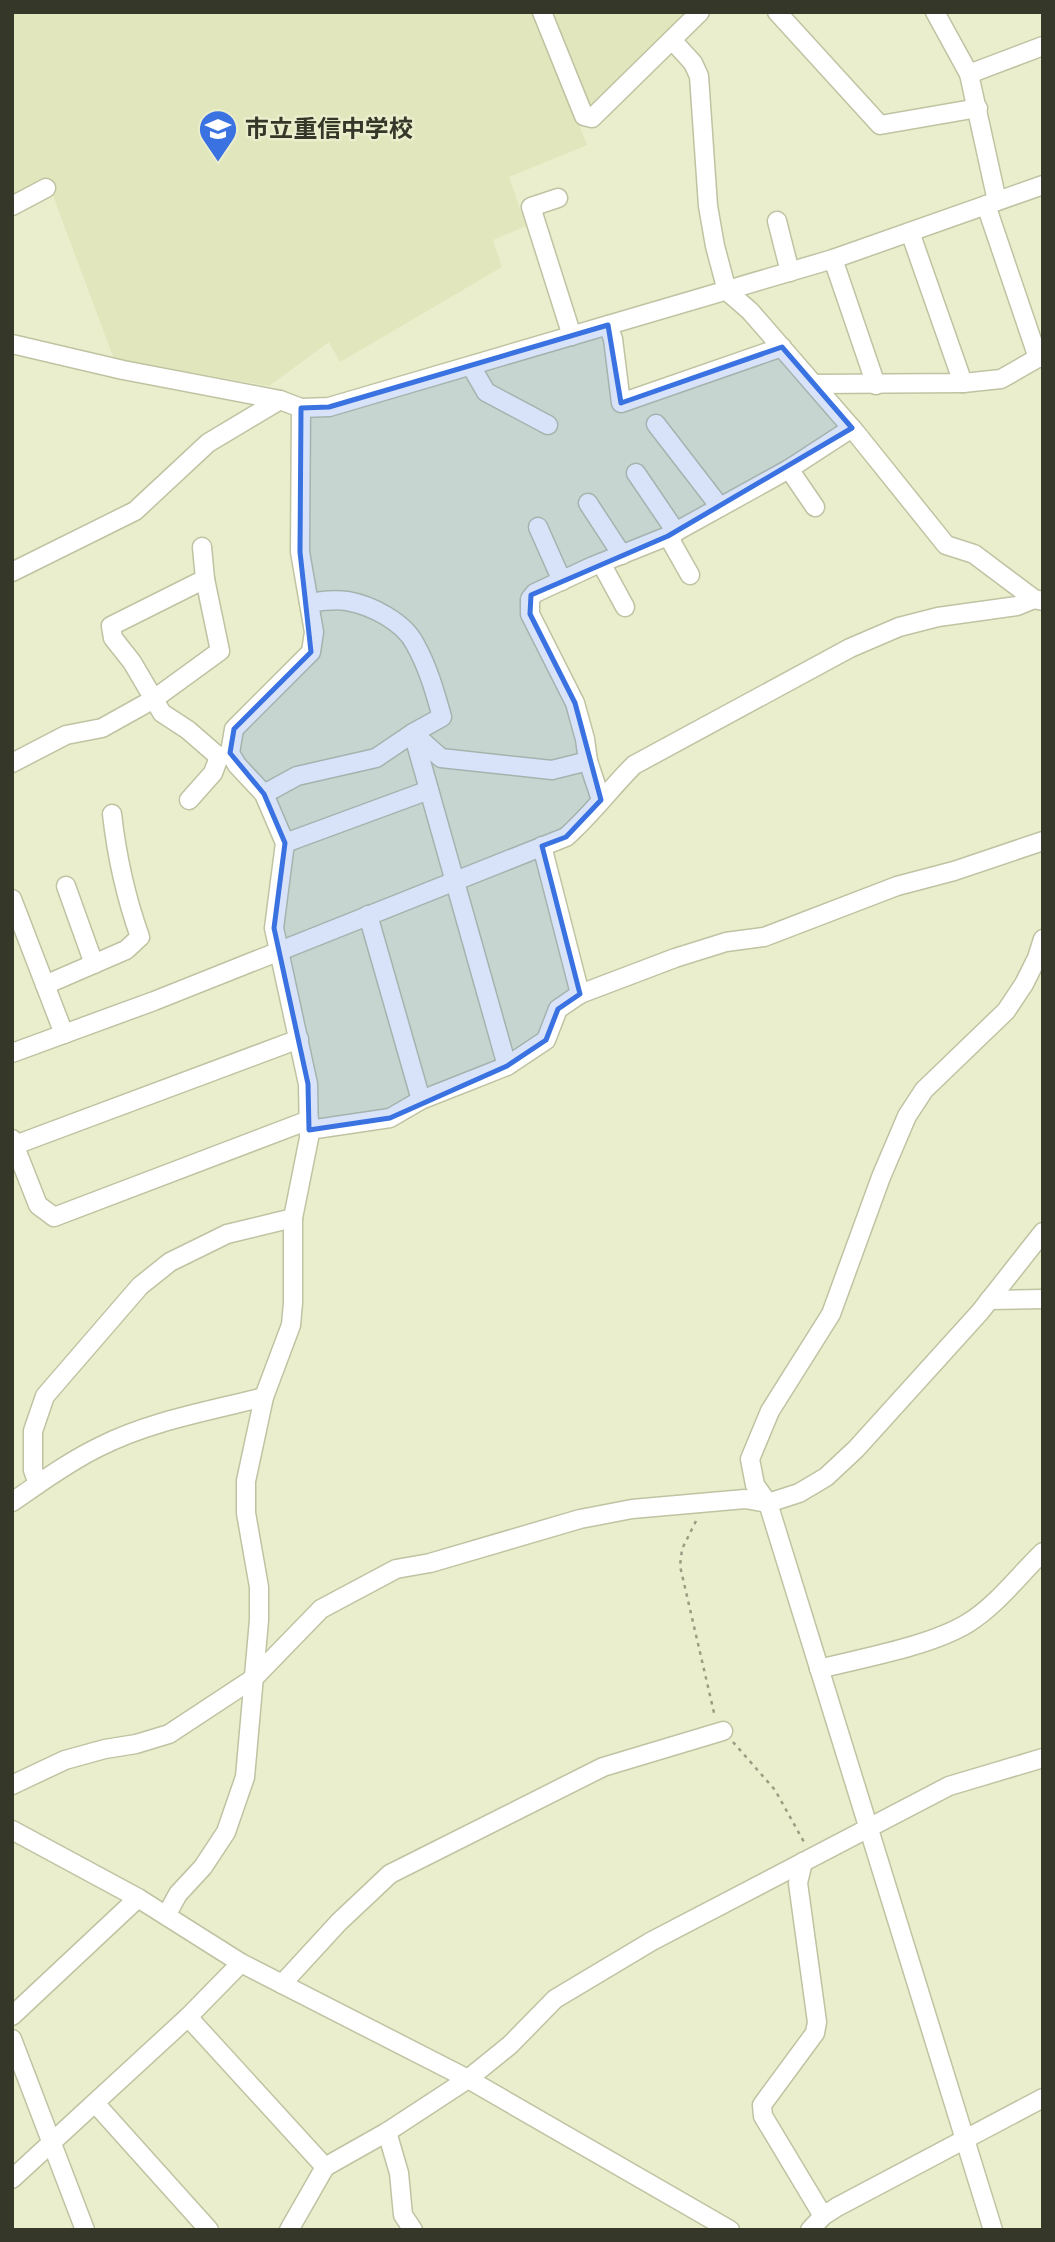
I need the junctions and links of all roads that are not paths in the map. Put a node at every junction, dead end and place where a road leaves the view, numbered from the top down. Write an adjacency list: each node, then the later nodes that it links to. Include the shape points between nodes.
1 (542, 12): 5 (street, via 584,116 592,118)
2 (700, 12): 5 (street)
3 (777, 12): 8 (street, via 880,125)
4 (940, 14): 7 (street)
5 (673, 41): 18 (street, via 699,75 708,206)
6 (1043, 47): 7 (street)
7 (969, 74): 8 (street)
8 (978, 108): 12 (street)
9 (1043, 185): 12 (street)
10 (46, 188): 13 (street)
11 (558, 198): 20 (street, via 531,207)
12 (991, 203): 15 (street); 23 (street)
13 (12, 206)
14 (777, 221): 17 (street)
15 (910, 232): 16 (street); 25 (street)
16 (833, 260): 17 (street); 27 (street)
17 (790, 272): 18 (street)
18 (727, 291): 19 (street); 22 (street)
19 (608, 326): 20 (street); 22 (street, via 621,403)
20 (572, 336): 24 (street)
21 (12, 344): 28 (street)
22 (782, 347): 26 (street)
23 (1040, 356): 25 (street, via 1001,379)
24 (471, 366): 29 (street, via 329,407); 31 (street, via 486,392)
25 (963, 383): 27 (street)
26 (814, 384): 27 (street); 32 (street)
27 (876, 385)
28 (280, 400): 29 (street); 43 (street, via 208,443 135,511)
29 (301, 408): 48 (street, via 300,552)
30 (656, 424): 37 (street)
31 (548, 425)
32 (852, 428): 33 (street); 47 (street, via 946,545 974,554)
33 (789, 469): 36 (street); 37 (street)
34 (636, 473): 39 (street)
35 (587, 503): 41 (street)
36 (815, 507)
37 (720, 508): 39 (street)
38 (538, 527): 46 (street)
39 (672, 534): 41 (street); 44 (street)
40 (202, 547): 45 (street)
41 (622, 555): 42 (street)
42 (601, 563): 46 (street); 49 (street)
43 (12, 572)
44 (690, 575)
45 (205, 579): 50 (street, via 220,651); 50 (street, via 111,626 113,638)
46 (562, 581): 53 (street, via 535,593 528,606 575,702)
47 (1039, 600): 58 (street, via 899,627 850,648 634,765)
48 (309, 603): 51 (street, via 348,601 373,610 403,628 415,643 442,716); 52 (street, via 312,652 234,729)
49 (625, 607)
50 (154, 699): 52 (street, via 162,713); 54 (street, via 102,728 66,735)
51 (413, 733): 53 (street, via 440,758 552,770); 55 (street); 56 (street, via 376,758 297,776)
52 (224, 755): 56 (street); 57 (street)
53 (588, 761): 58 (street)
54 (12, 763)
55 (429, 790): 61 (street); 63 (street)
56 (264, 794): 61 (street)
57 (189, 800)
58 (601, 800): 62 (street, via 566,837)
59 (112, 814): 69 (street, via 125,894 140,937 126,950)
60 (1043, 841): 71 (street, via 897,886 764,937 675,958)
61 (285, 843): 68 (street, via 274,928)
62 (542, 846): 63 (street); 71 (street)
63 (455, 881): 66 (street); 75 (street)
64 (66, 887): 69 (street)
65 (12, 899): 70 (street)
66 (368, 915): 68 (street); 76 (street)
67 (1043, 940): 86 (street, via 1006,1011 925,1090 907,1116 831,1314 770,1410 750,1460 755,1485)
68 (281, 950): 72 (street); 73 (street)
69 (94, 964): 70 (street)
70 (45, 985): 72 (street)
71 (580, 994): 75 (street, via 558,1009 546,1040)
72 (64, 1034): 74 (street)
73 (299, 1039): 77 (street, via 308,1084); 78 (street)
74 (12, 1054)
75 (507, 1066): 76 (street)
76 (421, 1100): 77 (street, via 390,1118)
77 (309, 1125): 78 (street, via 54,1217 38,1205); 79 (street)
78 (13, 1142)
79 (293, 1218): 83 (street, via 291,1325); 84 (street, via 227,1234 170,1262 140,1286 45,1396 33,1432 33,1470)
80 (1043, 1232): 82 (street)
81 (1043, 1298): 82 (street)
82 (989, 1300): 86 (street, via 826,1477 799,1493)
83 (264, 1397): 84 (street, via 132,1433 100,1446); 89 (street, via 246,1480 246,1513 259,1587)
84 (38, 1484): 85 (street)
85 (12, 1503)
86 (768, 1503): 88 (street); 89 (street, via 745,1499 632,1509 396,1569 321,1609)
87 (1043, 1552): 88 (street, via 992,1604 944,1636)
88 (819, 1669): 93 (street)
89 (254, 1678): 92 (street, via 169,1734 65,1760); 97 (street, via 244,1777 226,1832)
90 (723, 1731): 99 (street, via 603,1768 390,1874)
91 (1043, 1758): 93 (street, via 949,1786)
92 (12, 1785)
93 (868, 1829): 95 (street); 107 (street)
94 (12, 1830): 96 (street)
95 (808, 1859): 103 (street, via 652,1941 555,1999); 111 (street, via 798,1883 815,2033 762,2105 763,2116)
96 (138, 1898): 97 (street); 100 (street)
97 (167, 1914): 98 (street)
98 (241, 1963): 99 (street); 101 (street)
99 (282, 1984): 103 (street)
100 (12, 2016)
101 (188, 2017): 105 (street); 109 (street)
102 (12, 2039): 108 (street)
103 (468, 2078): 106 (street); 116 (street)
104 (1043, 2098): 107 (street)
105 (95, 2104): 108 (street); 113 (street)
106 (387, 2132): 109 (street); 115 (street, via 399,2173 403,2215)
107 (966, 2138): 111 (street); 118 (street)
108 (52, 2142): 110 (street); 112 (street)
109 (325, 2167): 114 (street)
110 (12, 2179)
111 (823, 2216): 117 (street)
112 (85, 2230)
113 (209, 2230)
114 (289, 2230)
115 (413, 2230)
116 (730, 2230)
117 (810, 2230)
118 (993, 2230)

